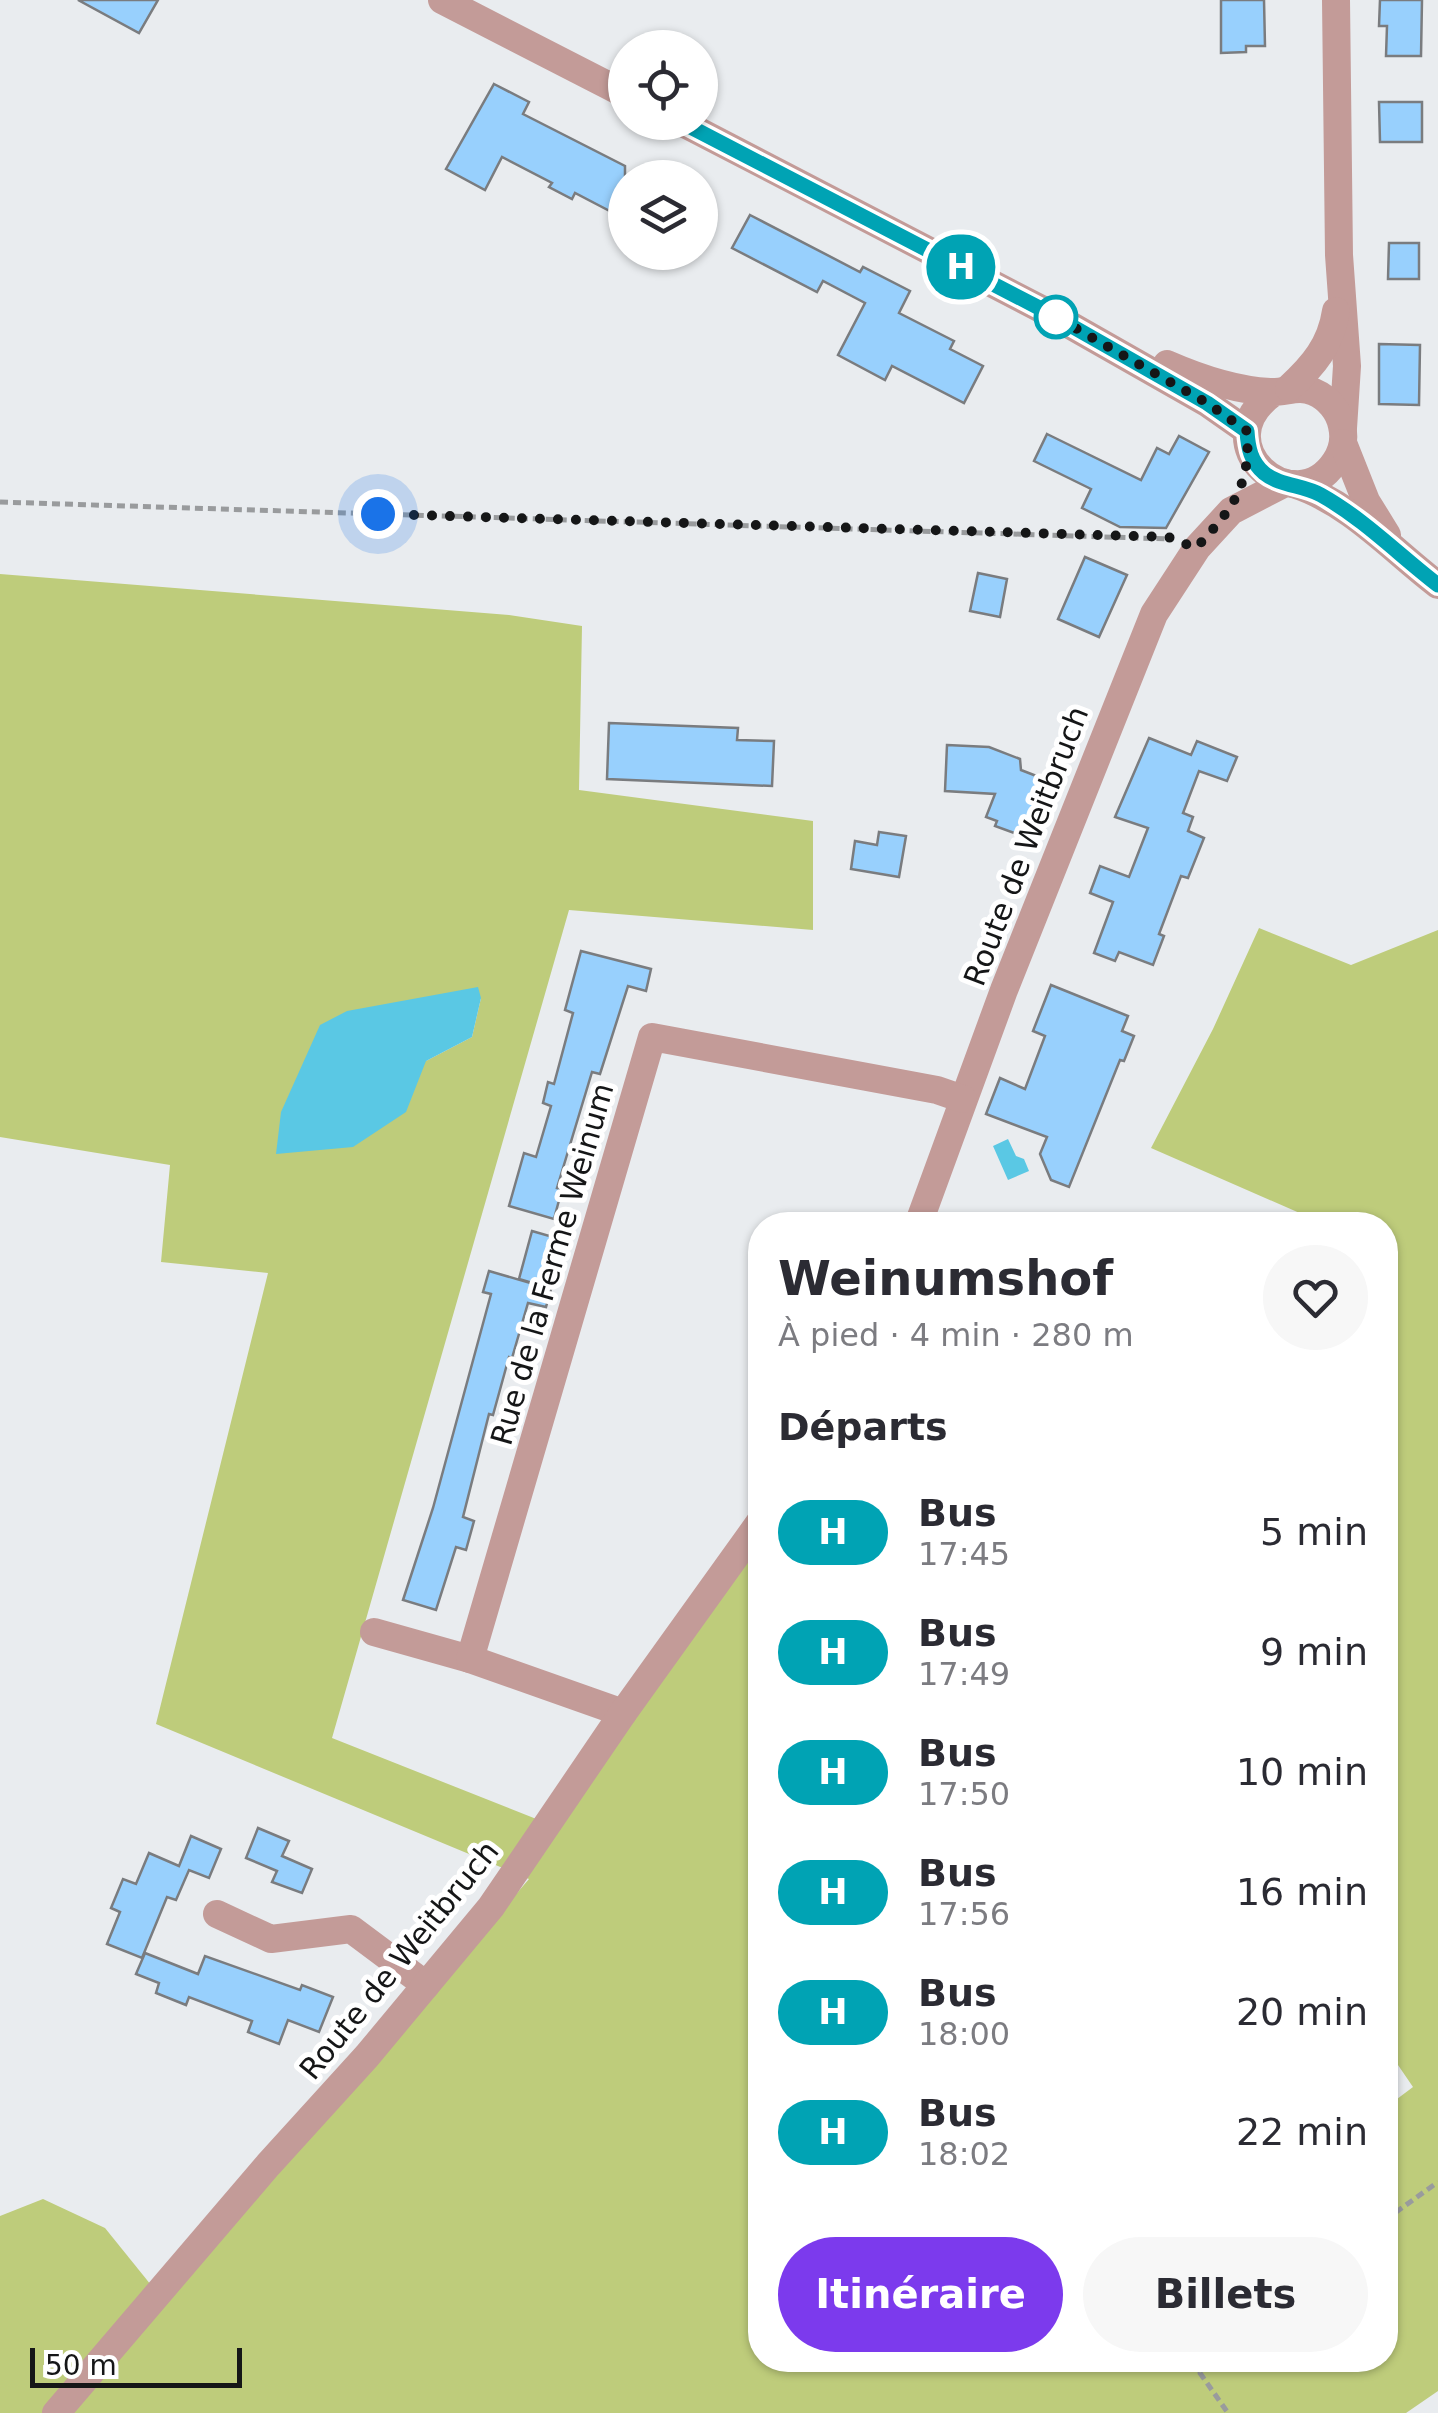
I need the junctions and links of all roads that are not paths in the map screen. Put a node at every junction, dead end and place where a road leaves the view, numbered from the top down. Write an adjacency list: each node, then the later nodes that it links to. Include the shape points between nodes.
1 (442, 0): 3 (street)
2 (1336, 0): 5 (street, Route de Weitbruch)
3 (608, 85)
4 (716, 140): 6 (street)
5 (1340, 275): 7 (street, Route de Weitbruch, via 1330,337 1320,356); 8 (street, Route de Weitbruch, via 1347,366)
6 (1047, 312): 7 (street, via 1216,383); 9 (street, via 1207,403)
7 (1281, 390): 8 (street, via 1318,393 1330,402); 9 (street, Route de Weitbruch, via 1260,402)
8 (1343, 436): 10 (street, Route de Weitbruch, via 1331,468); 12 (street, via 1366,501)
9 (1248, 440): 10 (street, via 1262,471); 11 (street, Route de Weitbruch)
10 (1289, 484): 11 (street, Route de Weitbruch); 12 (street, via 1323,496)
11 (1231, 511): 14 (street, Route de Weitbruch, via 1196,548 1154,614)
12 (1396, 549): 13 (street)
13 (1438, 585)
14 (964, 1099): 15 (street, Route de Weitbruch); 18 (street, Rue de la Ferme Weinum, via 652,1037)
15 (923, 1212)
16 (748, 1539): 19 (street, Route de Weitbruch)
17 (374, 1632): 18 (street)
18 (470, 1659): 19 (street)
19 (624, 1713): 21 (street, Route de Weitbruch, via 491,1906)
20 (217, 1914): 21 (street, via 272,1938 352,1929)
21 (426, 1985): 22 (street, Route de Weitbruch)
22 (56, 2413)

